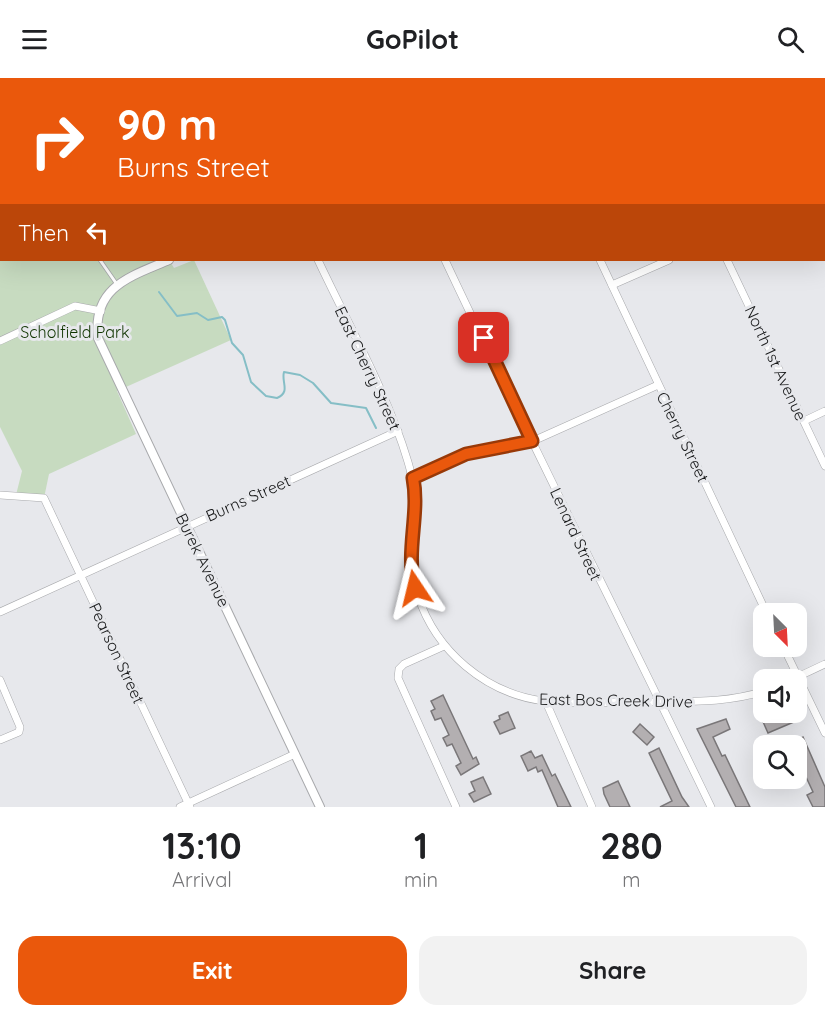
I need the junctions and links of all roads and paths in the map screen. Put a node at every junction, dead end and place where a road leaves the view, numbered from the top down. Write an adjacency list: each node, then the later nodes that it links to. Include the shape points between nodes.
1 (101, 261): 8 (lane)
2 (166, 261): 8 (street)
3 (318, 261): 15 (street, East Cherry Street)
4 (445, 261): 16 (street, Lenard Street)
5 (600, 261): 9 (street, Cherry Street)
6 (663, 261): 9 (street)
7 (727, 261): 14 (street, North 1st Avenue)
8 (117, 284): 10 (street)
9 (612, 285): 12 (street, Cherry Street)
10 (101, 311): 11 (street, via 75,306); 20 (street, Burek Avenue, via 101,345)
11 (0, 341)
12 (658, 385): 16 (street); 22 (street, Cherry Street)
13 (825, 411): 14 (street)
14 (804, 421): 17 (street, North 1st Avenue)
15 (398, 431): 18 (street, East Cherry Street); 20 (street, Burns Street)
16 (532, 441): 18 (street, via 466,454); 31 (street, Lenard Street)
17 (825, 466)
18 (413, 478): 24 (street, East Bos Creek Drive, via 412,572 423,611)
19 (0, 495): 21 (street, Pearson Street, via 44,498)
20 (186, 526): 21 (street, Burns Street); 34 (street, Burek Avenue)
21 (80, 575): 23 (street, Burns Street); 35 (street, Pearson Street)
22 (762, 603)
23 (0, 612)
24 (444, 646): 30 (street, East Bos Creek Drive, via 486,681); 38 (street, via 404,664 398,678)
25 (825, 664): 26 (street)
26 (807, 672)
27 (0, 680): 33 (street, via 20,727 19,732)
28 (753, 693): 31 (street, East Bos Creek Drive, via 719,700)
29 (807, 701): 32 (street)
30 (546, 702): 31 (street, East Bos Creek Drive); 39 (street)
31 (661, 702): 40 (street, Lenard Street)
32 (825, 733)
33 (0, 740)
34 (295, 754): 35 (street); 37 (street, Burek Avenue)
35 (189, 805): 36 (street)
36 (180, 807)
37 (320, 807)
38 (456, 807)
39 (592, 807)
40 (711, 807)

